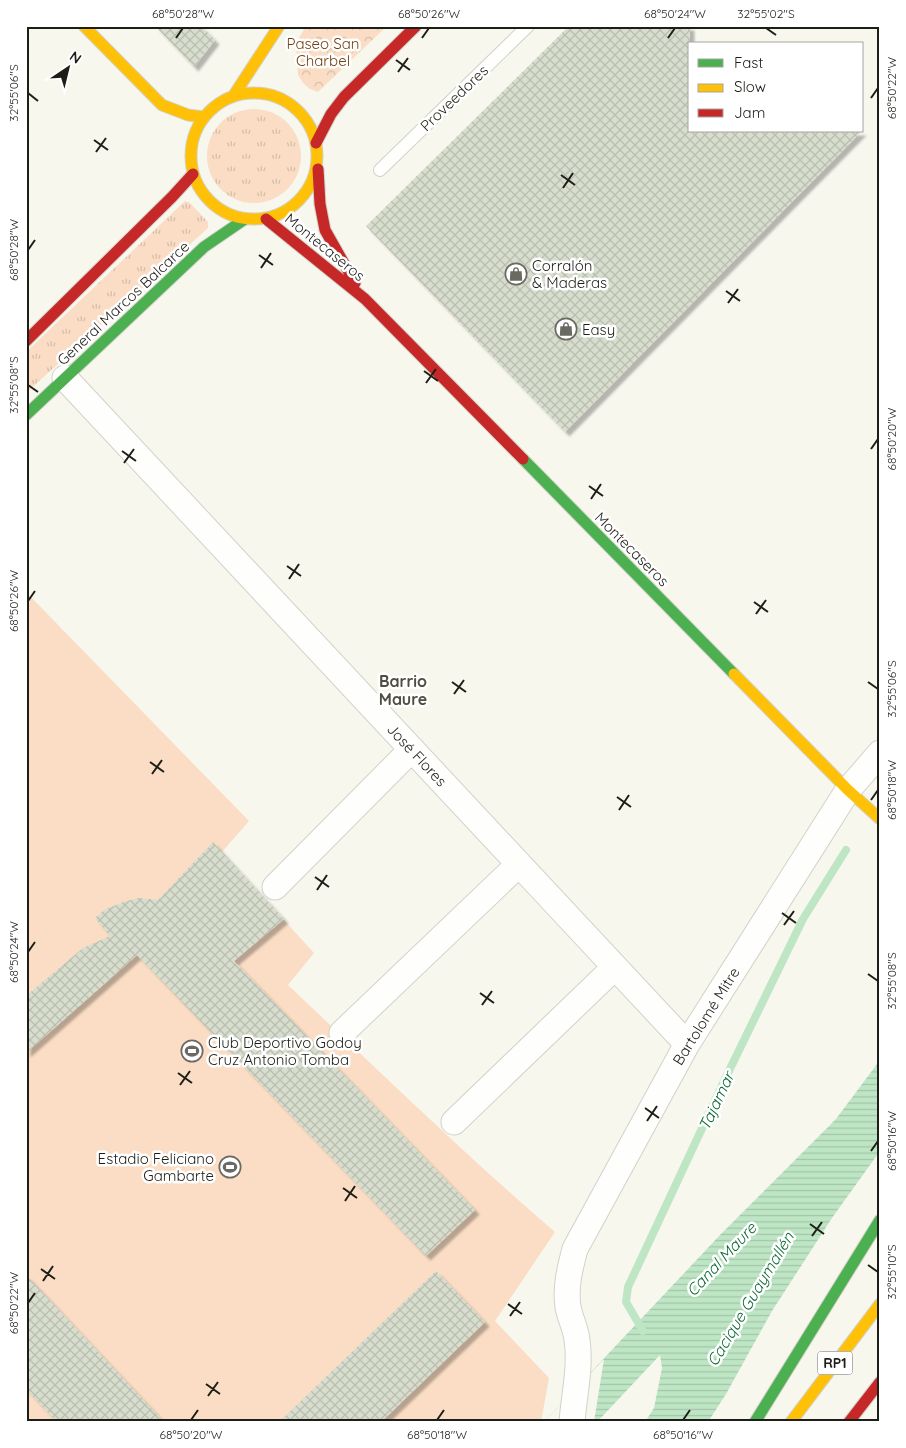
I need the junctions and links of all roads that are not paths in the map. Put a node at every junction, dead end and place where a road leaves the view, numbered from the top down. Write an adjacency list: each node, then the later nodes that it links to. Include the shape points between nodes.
1 (84, 26): 6 (main road, via 162,105)
2 (279, 26): 5 (main road)
3 (416, 26): 7 (main road, via 344,97)
4 (528, 26): 9 (lane, Proveedores)
5 (234, 95): 6 (main road, via 214,106); 7 (main road, via 258,92 286,101 305,118)
6 (203, 117): 10 (main road, via 191,144)
7 (316, 143): 8 (main road)
8 (317, 165): 11 (main road, via 310,187 302,198 293,207); 13 (main road, Montecaseros, via 325,230)
9 (380, 170)
10 (193, 174): 12 (main road, via 204,196 215,206 229,215); 14 (main road)
11 (266, 218): 12 (main road); 13 (main road, Montecaseros)
12 (245, 219): 15 (main road, General Marcos Balcarce, via 204,247)
13 (364, 299): 19 (main road, Montecaseros)
14 (26, 341)
15 (65, 378): 16 (main road, General Marcos Balcarce); 17 (street, José Flores)
16 (26, 415)
17 (412, 750): 21 (street, José Flores); 22 (street)
18 (880, 753): 19 (street, Bartolomé Mitre)
19 (848, 790): 20 (main road, Montecaseros); 25 (street, Bartolomé Mitre)
20 (880, 819)
21 (519, 864): 23 (street, José Flores); 24 (street)
22 (275, 887)
23 (615, 968): 25 (street, José Flores); 26 (street)
24 (342, 1033)
25 (687, 1044): 30 (street, Bartolomé Mitre, via 575,1249 567,1289 578,1360)
26 (454, 1122)
27 (880, 1220): 31 (main road)
28 (880, 1304): 32 (main road, RP1)
29 (880, 1382): 33 (main road)
30 (572, 1422)
31 (755, 1422)
32 (791, 1422)
33 (849, 1422)

